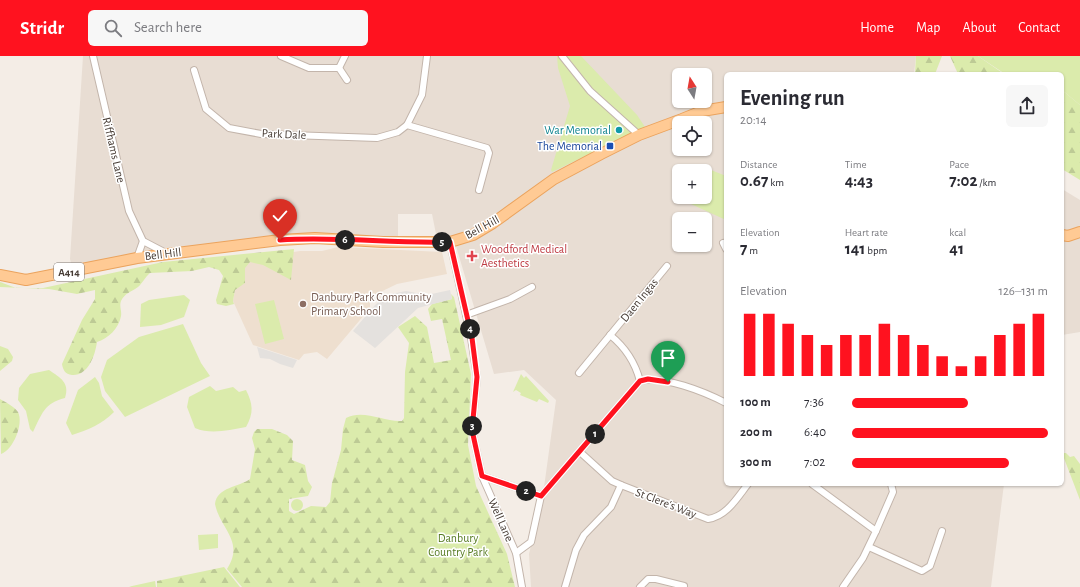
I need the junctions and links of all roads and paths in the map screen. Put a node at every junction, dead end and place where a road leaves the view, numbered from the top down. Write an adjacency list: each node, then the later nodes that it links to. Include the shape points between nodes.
1 (93, 56): 15 (street, Riffhams Lane, via 129,211)
2 (281, 56): 6 (street, via 309,68)
3 (345, 56): 6 (street)
4 (427, 56): 10 (street, via 422,95)
5 (562, 56): 11 (street, via 590,91)
6 (339, 68): 8 (street)
7 (194, 70): 10 (street, Park Dale, via 206,109 229,128 261,134 377,138 398,132)
8 (346, 80)
9 (724, 107): 11 (main road, A414, via 702,111)
10 (407, 125): 12 (street, via 487,148 489,153)
11 (639, 135): 16 (main road, Bell Hill / A414, via 554,179 474,235)
12 (479, 190)
13 (1080, 232): 14 (main road)
14 (1064, 235)
15 (143, 241): 17 (street); 18 (street)
16 (450, 242): 17 (main road, Bell Hill / A414, via 315,238); 22 (street, Well Lane)
17 (166, 254): 18 (main road, Bell Hill / A414)
18 (137, 258): 20 (main road, A414, via 39,279 26,280)
19 (667, 266): 23 (street, Daen Ingas)
20 (0, 275)
21 (532, 287): 22 (street, via 502,302)
22 (466, 315): 28 (street, Well Lane, via 477,377 472,430)
23 (610, 335): 24 (street, Daen Ingas); 25 (street, via 626,350)
24 (579, 373)
25 (640, 381): 26 (street, via 648,379 668,382); 27 (street)
26 (724, 402)
27 (580, 452): 29 (street, St Clere's Way, via 612,481); 33 (street)
28 (482, 476): 33 (street); 37 (street, Well Lane)
29 (621, 485): 30 (street, St Clere's Way, via 708,519 724,514); 40 (street, via 611,506 584,535 576,550)
30 (746, 486)
31 (815, 486): 34 (street)
32 (892, 486): 34 (street, via 893,492)
33 (541, 496): 37 (street, via 531,542)
34 (876, 531): 36 (street)
35 (942, 531): 36 (street, via 930,566 922,571)
36 (869, 547): 42 (street)
37 (516, 553): 39 (street, Well Lane)
38 (684, 586): 41 (street, via 648,579)
39 (522, 587)
40 (565, 587)
41 (640, 587)
42 (843, 587)

